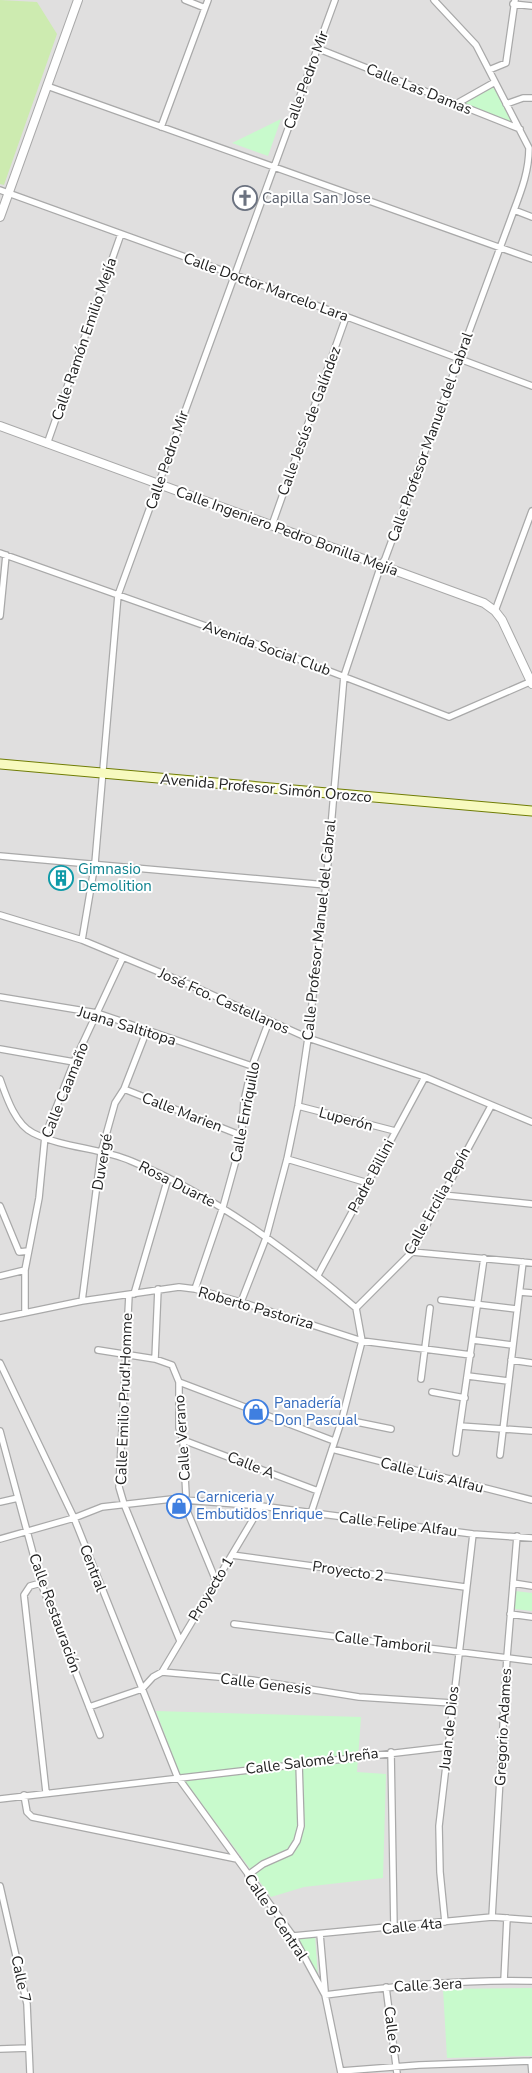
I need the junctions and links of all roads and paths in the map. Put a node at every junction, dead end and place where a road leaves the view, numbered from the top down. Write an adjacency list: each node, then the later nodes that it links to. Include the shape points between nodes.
1 (78, 0): 12 (street)
2 (185, 0): 8 (street)
3 (208, 0): 8 (street)
4 (335, 0): 9 (street, Calle Pedro Mir)
5 (434, 0): 10 (street, Calle Profesor Manuel del Cabral, via 476,45)
6 (514, 2): 7 (street); 10 (street, via 506,63)
7 (532, 6)
8 (205, 8): 16 (street)
9 (319, 49): 14 (street, Calle Las Damas); 18 (street, Calle Pedro Mir)
10 (489, 70): 11 (street, Calle Profesor Manuel del Cabral)
11 (495, 82): 14 (street); 15 (street, Calle Profesor Manuel del Cabral)
12 (47, 86): 16 (street); 20 (street)
13 (532, 98): 15 (street)
14 (456, 104): 17 (street, Calle Las Damas)
15 (506, 104): 17 (street, Calle Profesor Manuel del Cabral)
16 (161, 127): 18 (street)
17 (520, 129): 21 (street, Calle Profesor Manuel del Cabral, via 528,148 529,161)
18 (274, 167): 25 (street); 27 (street, Calle Pedro Mir)
19 (0, 190): 20 (street, Calle Doctor Marcelo Lara)
20 (9, 194): 22 (street); 24 (street, Calle Doctor Marcelo Lara)
21 (514, 210): 23 (street); 25 (street, Calle Profesor Manuel del Cabral)
22 (0, 217)
23 (532, 217)
24 (121, 234): 27 (street, Calle Doctor Marcelo Lara); 32 (street, Calle Ramón Emilio Mejía)
25 (499, 247): 26 (street); 29 (street, Calle Profesor Manuel del Cabral)
26 (532, 259)
27 (235, 275): 28 (street, Calle Doctor Marcelo Lara); 33 (street, Calle Pedro Mir)
28 (346, 317): 29 (street, Calle Doctor Marcelo Lara); 35 (street, Calle Jesús de Galíndez)
29 (460, 360): 30 (street, Calle Doctor Marcelo Lara); 37 (street, Calle Profesor Manuel del Cabral)
30 (532, 386)
31 (0, 426): 32 (street, Calle Ingeniero Pedro Bonilla Mejía)
32 (48, 444): 33 (street, Calle Ingeniero Pedro Bonilla Mejía)
33 (159, 484): 35 (street, Calle Ingeniero Pedro Bonilla Mejía); 38 (street, Calle Pedro Mir)
34 (532, 511): 39 (street)
35 (272, 525): 37 (street, Calle Ingeniero Pedro Bonilla Mejía)
36 (3, 554): 38 (street, Avenida Social Club); 40 (street)
37 (381, 565): 39 (street, Calle Ingeniero Pedro Bonilla Mejía, via 484,603); 41 (street, Calle Profesor Manuel del Cabral)
38 (118, 595): 41 (street, Avenida Social Club); 44 (street, Calle Pedro Mir)
39 (495, 611): 42 (street, Calle Ingeniero Pedro Bonilla Mejía)
40 (0, 616)
41 (344, 676): 42 (street, Avenida Social Club, via 449,717); 45 (street, Calle Profesor Manuel del Cabral)
42 (532, 682)
43 (0, 764): 44 (main road, Avenida Profesor Simón Orozco)
44 (102, 772): 45 (main road, Avenida Profesor Simón Orozco); 48 (street, Calle Pedro Mir)
45 (332, 794): 46 (main road, Avenida Profesor Simón Orozco); 49 (street, Calle Profesor Manuel del Cabral)
46 (532, 811)
47 (0, 856): 48 (street)
48 (96, 863): 49 (street); 51 (street, Calle Pedro Mir)
49 (326, 885): 57 (street, Calle Profesor Manuel del Cabral)
50 (0, 915): 51 (street, José Fco. Castellanos)
51 (82, 940): 52 (street, José Fco. Castellanos)
52 (123, 957): 54 (street, Calle Caamaño); 55 (street, José Fco. Castellanos)
53 (0, 997): 54 (street, Juana Saltitopa)
54 (97, 1013): 56 (street, Juana Saltitopa); 59 (street, Calle Caamaño)
55 (269, 1021): 57 (street, José Fco. Castellanos); 60 (street, Calle Enriquillo)
56 (147, 1030): 60 (street, Juana Saltitopa); 63 (street, Duvergé)
57 (308, 1038): 61 (street, José Fco. Castellanos); 64 (street, Calle Profesor Manuel del Cabral)
58 (0, 1049): 59 (street)
59 (74, 1062): 69 (street, Calle Caamaño)
60 (252, 1066): 68 (street, Calle Enriquillo)
61 (425, 1077): 65 (street, José Fco. Castellanos); 67 (street, Padre Billini)
62 (0, 1079): 69 (street, Rosa Duarte, via 18,1118 33,1133)
63 (124, 1090): 68 (street, Calle Marien); 70 (street, Duvergé, via 115,1103)
64 (298, 1106): 67 (street, Luperón); 71 (street, Calle Profesor Manuel del Cabral)
65 (490, 1106): 66 (street, José Fco. Castellanos); 74 (street, Calle Ercilia Pepín)
66 (532, 1122)
67 (395, 1131): 73 (street, Padre Billini)
68 (240, 1135): 77 (street, Calle Enriquillo, via 241,1142)
69 (45, 1136): 70 (street, Rosa Duarte); 79 (street, Calle Caamaño, via 39,1198)
70 (101, 1153): 72 (street, Rosa Duarte, via 130,1160); 93 (street, Duvergé)
71 (287, 1159): 73 (street); 78 (street, Calle Profesor Manuel del Cabral)
72 (168, 1178): 77 (street, Rosa Duarte); 90 (street, Calle Emilio Prud'Homme)
73 (368, 1183): 85 (street, Padre Billini)
74 (443, 1195): 75 (street); 80 (street, Calle Ercilia Pepín)
75 (532, 1204)
76 (0, 1206): 79 (street, via 19,1252)
77 (223, 1207): 78 (street, Rosa Duarte); 88 (street, Calle Enriquillo)
78 (266, 1238): 85 (street, Rosa Duarte); 94 (street, Calle Profesor Manuel del Cabral)
79 (28, 1252): 84 (street, Calle Caamaño)
80 (412, 1252): 81 (street); 96 (street, Calle Ercilia Pepín)
81 (484, 1258): 82 (street); 95 (street)
82 (523, 1262): 83 (street); 89 (street)
83 (532, 1263)
84 (24, 1270): 86 (street); 99 (street, Calle Caamaño)
85 (318, 1275): 96 (street, Rosa Duarte)
86 (0, 1276)
87 (158, 1289): 88 (street, Roberto Pastoriza); 90 (street, Roberto Pastoriza); 108 (street)
88 (195, 1289): 94 (street, Roberto Pastoriza)
89 (520, 1292): 91 (street); 98 (street)
90 (131, 1294): 93 (street, Roberto Pastoriza); 106 (street, Calle Emilio Prud'Homme)
91 (532, 1294)
92 (441, 1300): 95 (street)
93 (82, 1301): 99 (street, Roberto Pastoriza)
94 (241, 1302): 102 (street, Roberto Pastoriza)
95 (476, 1303): 98 (street); 101 (street)
96 (356, 1308): 102 (street)
97 (430, 1308): 104 (street)
98 (516, 1308): 103 (street)
99 (25, 1313): 100 (street, Roberto Pastoriza)
100 (0, 1318)
101 (473, 1340): 103 (street); 107 (street)
102 (362, 1341): 104 (street, Roberto Pastoriza); 118 (street)
103 (512, 1345): 109 (street)
104 (424, 1349): 107 (street, Roberto Pastoriza); 113 (street)
105 (98, 1350): 106 (street, Calle Verano)
106 (125, 1354): 108 (street, Calle Verano); 134 (street, Calle Emilio Prud'Homme, via 119,1487)
107 (471, 1355): 112 (street)
108 (155, 1359): 115 (street, Calle Verano, via 172,1364)
109 (511, 1360): 111 (street); 114 (street)
110 (0, 1363): 137 (street, Central)
111 (532, 1363)
112 (468, 1376): 114 (street); 117 (street)
113 (421, 1379)
114 (508, 1381): 121 (street)
115 (179, 1382): 124 (street, Calle Verano, via 179,1428); 125 (street)
116 (432, 1392): 117 (street)
117 (465, 1398): 119 (street)
118 (342, 1419): 120 (street); 125 (street)
119 (460, 1426): 121 (street); 127 (street)
120 (391, 1429)
121 (503, 1429): 122 (street); 128 (street)
122 (532, 1430)
123 (0, 1431): 130 (street, Calle Restauración)
124 (183, 1440): 129 (street, Calle A); 132 (street, Calle Verano, via 186,1495)
125 (334, 1441): 126 (street)
126 (332, 1449): 129 (street); 131 (street, Calle Luis Alfau)
127 (456, 1453)
128 (500, 1454)
129 (318, 1491): 136 (street)
130 (18, 1498): 133 (street); 138 (street, Calle Restauración)
131 (532, 1500)
132 (183, 1501): 134 (street, Calle Felipe Alfau, via 172,1499); 135 (street, Calle Felipe Alfau); 144 (street, Calle Verano)
133 (0, 1502)
134 (124, 1504): 137 (street, Calle Felipe Alfau, via 102,1507); 152 (street, Calle Emilio Prud'Homme)
135 (261, 1506): 136 (street, Calle Felipe Alfau); 143 (street, Proyecto 1)
136 (311, 1513): 139 (street, Calle Felipe Alfau)
137 (74, 1518): 138 (street, Calle Felipe Alfau); 157 (street, Central)
138 (27, 1532): 142 (street, Calle Felipe Alfau); 145 (street, Calle Restauración)
139 (473, 1534): 140 (street, Calle Felipe Alfau); 148 (street, Juan de Dios)
140 (517, 1536): 141 (street, Calle Felipe Alfau); 146 (street, Gregorio Adames)
141 (532, 1538)
142 (0, 1539)
143 (232, 1554): 144 (street, Proyecto 1); 148 (street, Proyecto 2)
144 (216, 1581): 152 (street, Proyecto 1)
145 (41, 1583): 159 (street, Calle Restauración); 165 (street, via 30,1586 24,1595)
146 (513, 1583): 147 (street); 149 (street, Gregorio Adames)
147 (532, 1586)
148 (465, 1587): 153 (street, Juan de Dios)
149 (510, 1614): 150 (street); 154 (street, Gregorio Adames)
150 (532, 1617)
151 (234, 1624): 153 (street, Calle Tamboril)
152 (180, 1641): 156 (street, Proyecto 1)
153 (458, 1651): 154 (street, Calle Tamboril); 158 (street, Juan de Dios)
154 (507, 1657): 155 (street, Calle Tamboril); 172 (street, Gregorio Adames)
155 (532, 1661)
156 (162, 1672): 157 (street); 158 (street, Calle Genesis, via 252,1680 359,1697)
157 (142, 1689): 159 (street); 164 (street, Central)
158 (452, 1703): 161 (street, Juan de Dios)
159 (89, 1707): 160 (street, Calle Restauración)
160 (100, 1736)
161 (447, 1746): 162 (street, Calle Salomé Ureña); 175 (street, Juan de Dios, via 439,1826)
162 (391, 1752): 163 (street, Calle Salomé Ureña); 176 (street)
163 (299, 1763): 164 (street, Calle Salomé Ureña); 169 (street, via 301,1818 297,1841 290,1852)
164 (177, 1776): 165 (street, Calle Salomé Ureña); 168 (street, Calle 9 Central)
165 (46, 1792): 166 (street, Calle Salomé Ureña)
166 (24, 1795): 167 (street, Calle Salomé Ureña); 168 (street, via 27,1812 32,1817)
167 (0, 1798)
168 (237, 1859): 169 (street, Calle 9 Central)
169 (248, 1875): 178 (street, Calle 9 Central)
170 (0, 1886): 171 (street, Calle 7)
171 (3, 1916): 183 (street, Calle 7, via 27,2004)
172 (492, 1917): 173 (street, Calle 4ta); 175 (street, Calle 4ta)
173 (507, 1918): 174 (street, Calle 4ta); 179 (street)
174 (532, 1920)
175 (445, 1922): 176 (street, Calle 4ta)
176 (394, 1928): 177 (street, Calle 4ta)
177 (320, 1934): 178 (street, Calle 4ta); 182 (street)
178 (292, 1936): 182 (street, Calle 9 Central)
179 (504, 1980): 180 (street, Calle 3era); 181 (street, Calle 3era)
180 (532, 1981)
181 (386, 1987): 182 (street, Calle 3era); 186 (street, Calle 6)
182 (326, 1996): 187 (street, Calle 9 Central)
183 (29, 2048): 184 (street); 188 (street, Calle 7)
184 (0, 2050)
185 (532, 2061): 186 (street); 189 (street)
186 (397, 2070): 187 (street)
187 (341, 2072)
188 (30, 2073)
189 (532, 2073)

